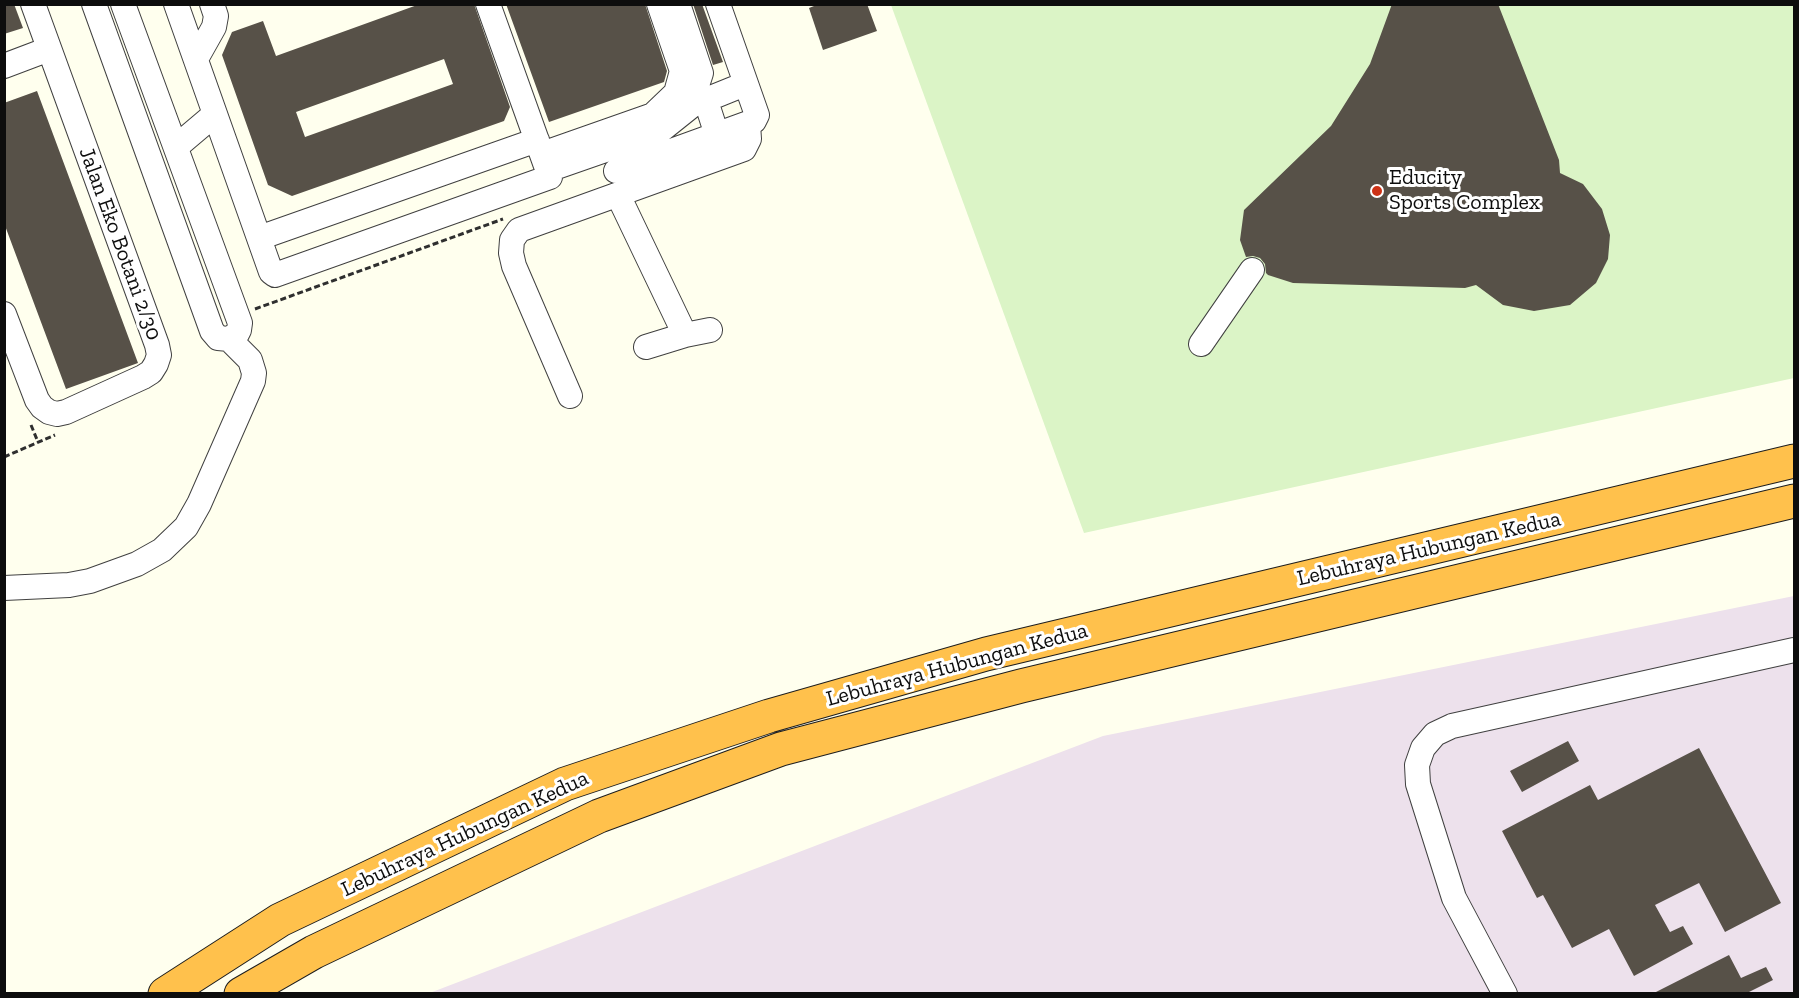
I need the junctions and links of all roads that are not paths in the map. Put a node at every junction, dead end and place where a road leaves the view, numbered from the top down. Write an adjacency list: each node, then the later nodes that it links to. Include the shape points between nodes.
1 (33, 4): 10 (street)
2 (94, 4): 27 (street, via 212,331 219,338)
3 (123, 4): 17 (street)
4 (176, 4): 11 (street)
5 (213, 4): 11 (street, via 214,27)
6 (488, 4): 18 (street)
7 (659, 4): 18 (street, via 682,71 676,93 653,115)
8 (678, 4): 18 (street, via 701,73 690,106 660,131)
9 (717, 4): 13 (street)
10 (49, 49): 12 (street); 24 (street, Jalan Eko Botani 2/30, via 159,355 151,372 143,377 66,412 49,412 37,400)
11 (196, 59): 14 (street)
12 (4, 66)
13 (745, 84): 15 (street, via 757,115); 16 (street, via 706,101)
14 (215, 114): 17 (street); 21 (street)
15 (748, 124): 16 (street); 19 (street, via 744,149)
16 (717, 135): 19 (street)
17 (176, 147): 27 (street, via 240,323 237,334)
18 (542, 155): 20 (street); 22 (street)
19 (617, 183): 26 (street); 30 (street, via 519,230 512,240 514,266)
20 (342, 210): 21 (street); 22 (street)
21 (259, 238): 22 (street, via 275,275)
22 (355, 247)
23 (1252, 270): 28 (street)
24 (4, 314)
25 (710, 330): 26 (street)
26 (685, 335): 29 (street)
27 (229, 339): 33 (street, via 250,360 253,381 186,527 162,550 90,581)
28 (1201, 344)
29 (646, 347)
30 (570, 396)
31 (1794, 461): 35 (highway, Lebuhraya Hubungan Kedua, via 987,654 769,716 565,784 280,920)
32 (1794, 501): 36 (highway, Lebuhraya Hubungan Kedua, via 1021,686 781,749 599,816 314,952)
33 (4, 588)
34 (1794, 650): 37 (street, via 1452,726 1435,734 1423,748 1417,765 1418,784 1454,898)
35 (165, 993)
36 (241, 993)
37 (1505, 993)

